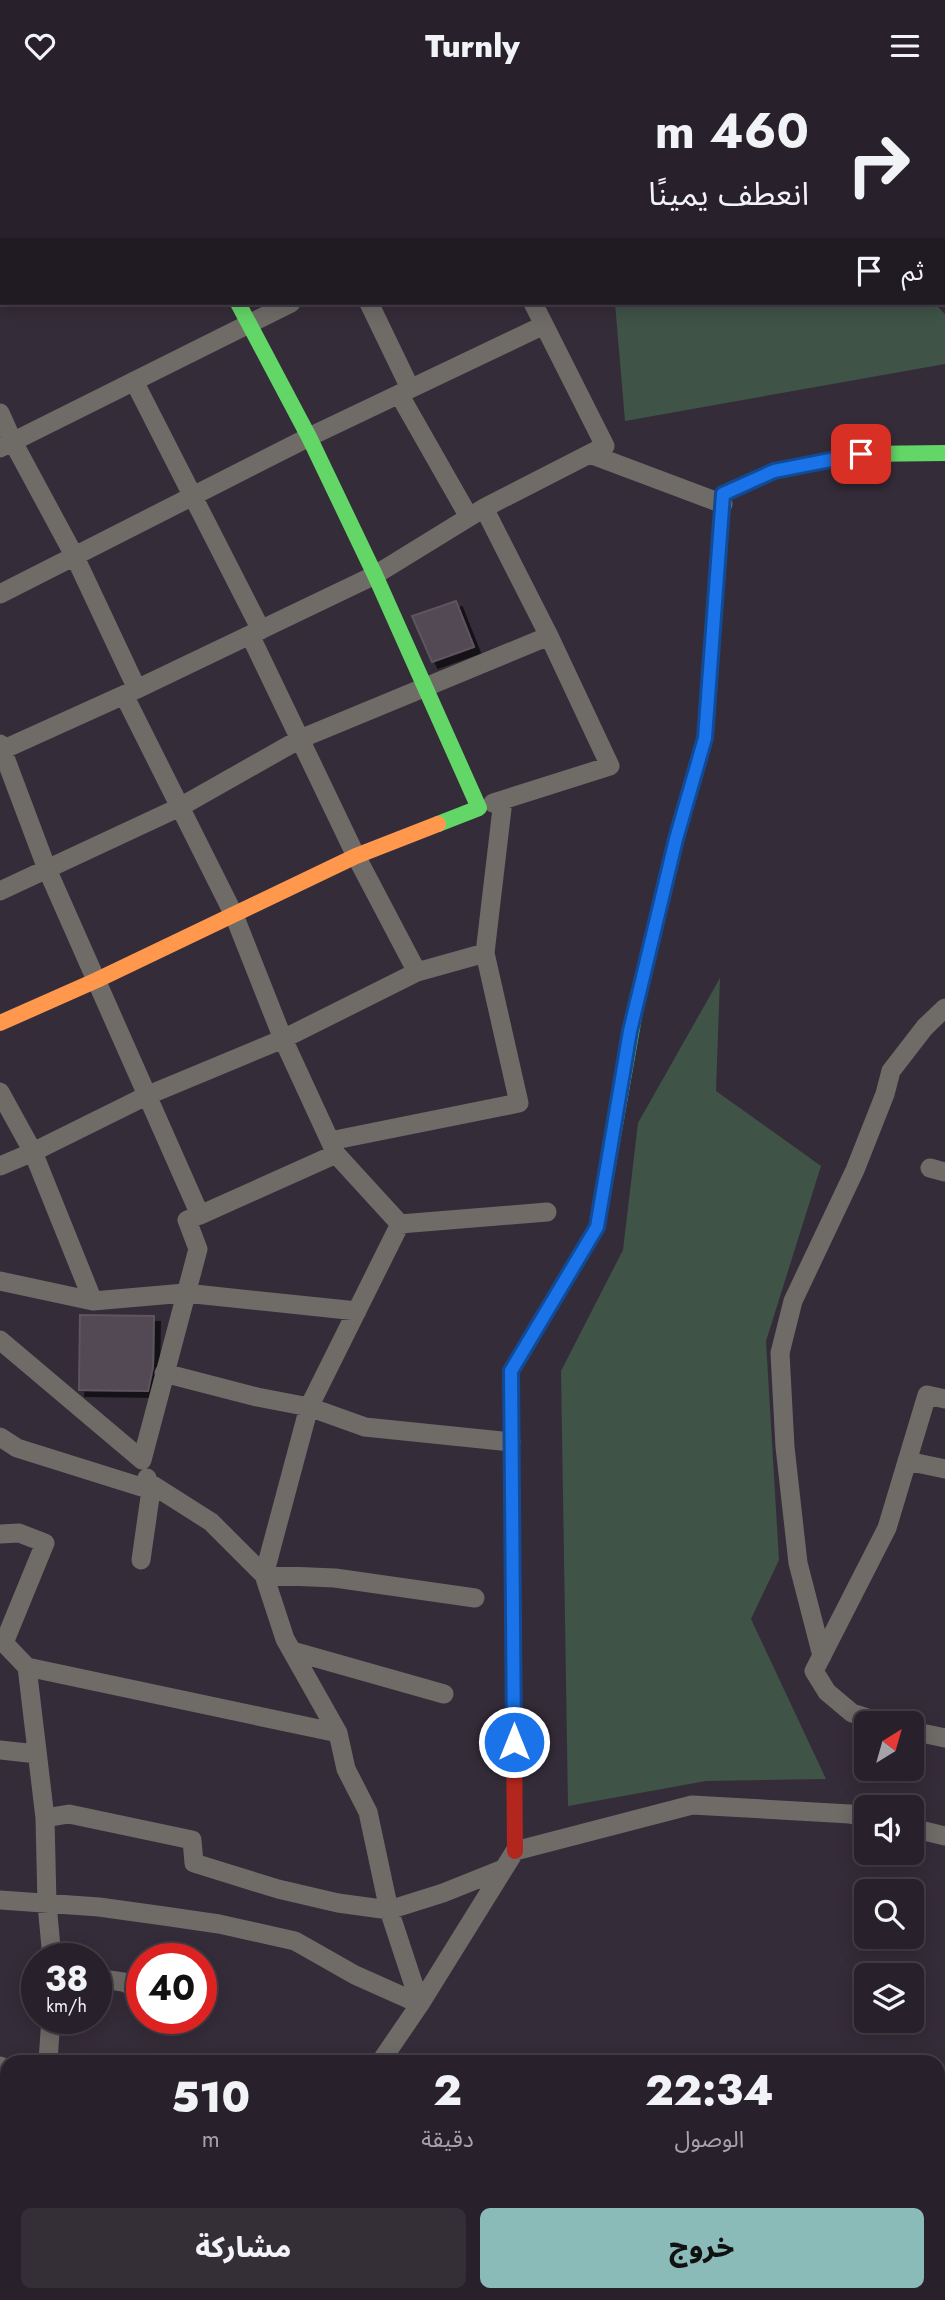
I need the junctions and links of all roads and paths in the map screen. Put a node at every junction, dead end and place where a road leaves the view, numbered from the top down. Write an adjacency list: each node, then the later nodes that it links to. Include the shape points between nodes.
1 (239, 305): 5 (street)
2 (287, 305): 5 (street)
3 (370, 305): 8 (street)
4 (534, 305): 6 (street)
5 (249, 323): 7 (street); 10 (street)
6 (544, 324): 8 (street); 13 (street, via 605,446)
7 (134, 381): 11 (street); 14 (street)
8 (405, 391): 10 (street); 16 (street)
9 (0, 413): 11 (street)
10 (309, 437): 14 (street); 18 (street)
11 (6, 445): 17 (street)
12 (945, 453): 15 (street, via 861,454 774,471 723,494)
13 (590, 454): 15 (street); 16 (street)
14 (194, 496): 17 (street); 20 (street)
15 (723, 504): 55 (street, via 705,738 630,1031 597,1227 511,1371)
16 (477, 512): 18 (street); 21 (street)
17 (75, 557): 19 (street); 23 (street)
18 (375, 575): 20 (street); 22 (street)
19 (0, 594)
20 (255, 633): 23 (street); 24 (street)
21 (549, 636): 22 (street); 26 (street, via 610,766)
22 (425, 689): 24 (street); 28 (street)
23 (130, 692): 25 (street); 27 (street)
24 (300, 739): 27 (street); 29 (street)
25 (1, 749): 30 (street)
26 (503, 800): 28 (street); 33 (street)
27 (180, 807): 30 (street); 32 (street)
28 (479, 808): 29 (street)
29 (356, 856): 32 (street); 34 (street)
30 (47, 869): 31 (street); 35 (street)
31 (0, 891)
32 (234, 915): 35 (street); 38 (street)
33 (485, 953): 34 (street); 41 (street, via 519,1103)
34 (417, 972): 38 (street)
35 (97, 980): 37 (street); 40 (street)
36 (945, 1008): 67 (street, via 891,1070 855,1170 793,1301 780,1353 798,1563)
37 (0, 1023)
38 (283, 1039): 40 (street); 41 (street)
39 (0, 1092): 42 (street)
40 (146, 1096): 42 (street); 45 (street)
41 (333, 1147): 45 (street); 46 (street)
42 (33, 1152): 43 (street); 49 (street)
43 (0, 1165)
44 (547, 1212): 46 (street)
45 (200, 1215): 48 (street, via 187,1220 198,1249)
46 (400, 1224): 50 (street)
47 (0, 1281): 49 (street)
48 (185, 1293): 49 (street); 50 (street); 52 (street)
49 (93, 1301)
50 (357, 1311): 54 (street)
51 (0, 1340): 57 (street)
52 (164, 1373): 54 (street); 57 (street)
53 (945, 1399): 58 (street, via 927,1395)
54 (309, 1407): 55 (street, via 365,1427); 63 (street)
55 (511, 1442): 80 (street)
56 (2, 1443): 60 (street)
57 (142, 1460): 60 (street)
58 (907, 1461): 59 (street); 67 (street, via 887,1528)
59 (945, 1469)
60 (149, 1486): 62 (street); 63 (street, via 211,1522)
61 (0, 1534): 65 (street, via 19,1533 45,1543)
62 (141, 1560)
63 (264, 1575): 64 (street, via 335,1578); 66 (street)
64 (475, 1598)
65 (2, 1643): 68 (street)
66 (292, 1651): 69 (street); 71 (street)
67 (822, 1656): 70 (street, via 814,1671 827,1692)
68 (27, 1667): 71 (street); 75 (street)
69 (444, 1694)
70 (854, 1714)
71 (338, 1733): 84 (street, via 346,1769 368,1812)
72 (924, 1734): 73 (street)
73 (945, 1738)
74 (0, 1750): 75 (street)
75 (37, 1754): 77 (street)
76 (854, 1815): 80 (street, via 692,1805)
77 (45, 1818): 83 (street); 84 (street, via 69,1814 192,1840 194,1863 278,1889)
78 (924, 1831): 79 (street)
79 (945, 1836)
80 (514, 1851): 81 (street)
81 (503, 1869): 84 (street); 86 (street)
82 (0, 1900): 83 (street)
83 (47, 1904): 85 (street); 86 (street, via 219,1924 295,1941)
84 (389, 1910): 86 (street)
85 (51, 1943)
86 (420, 2004): 89 (street)
87 (50, 2034): 88 (street)
88 (48, 2055)
89 (385, 2055)

